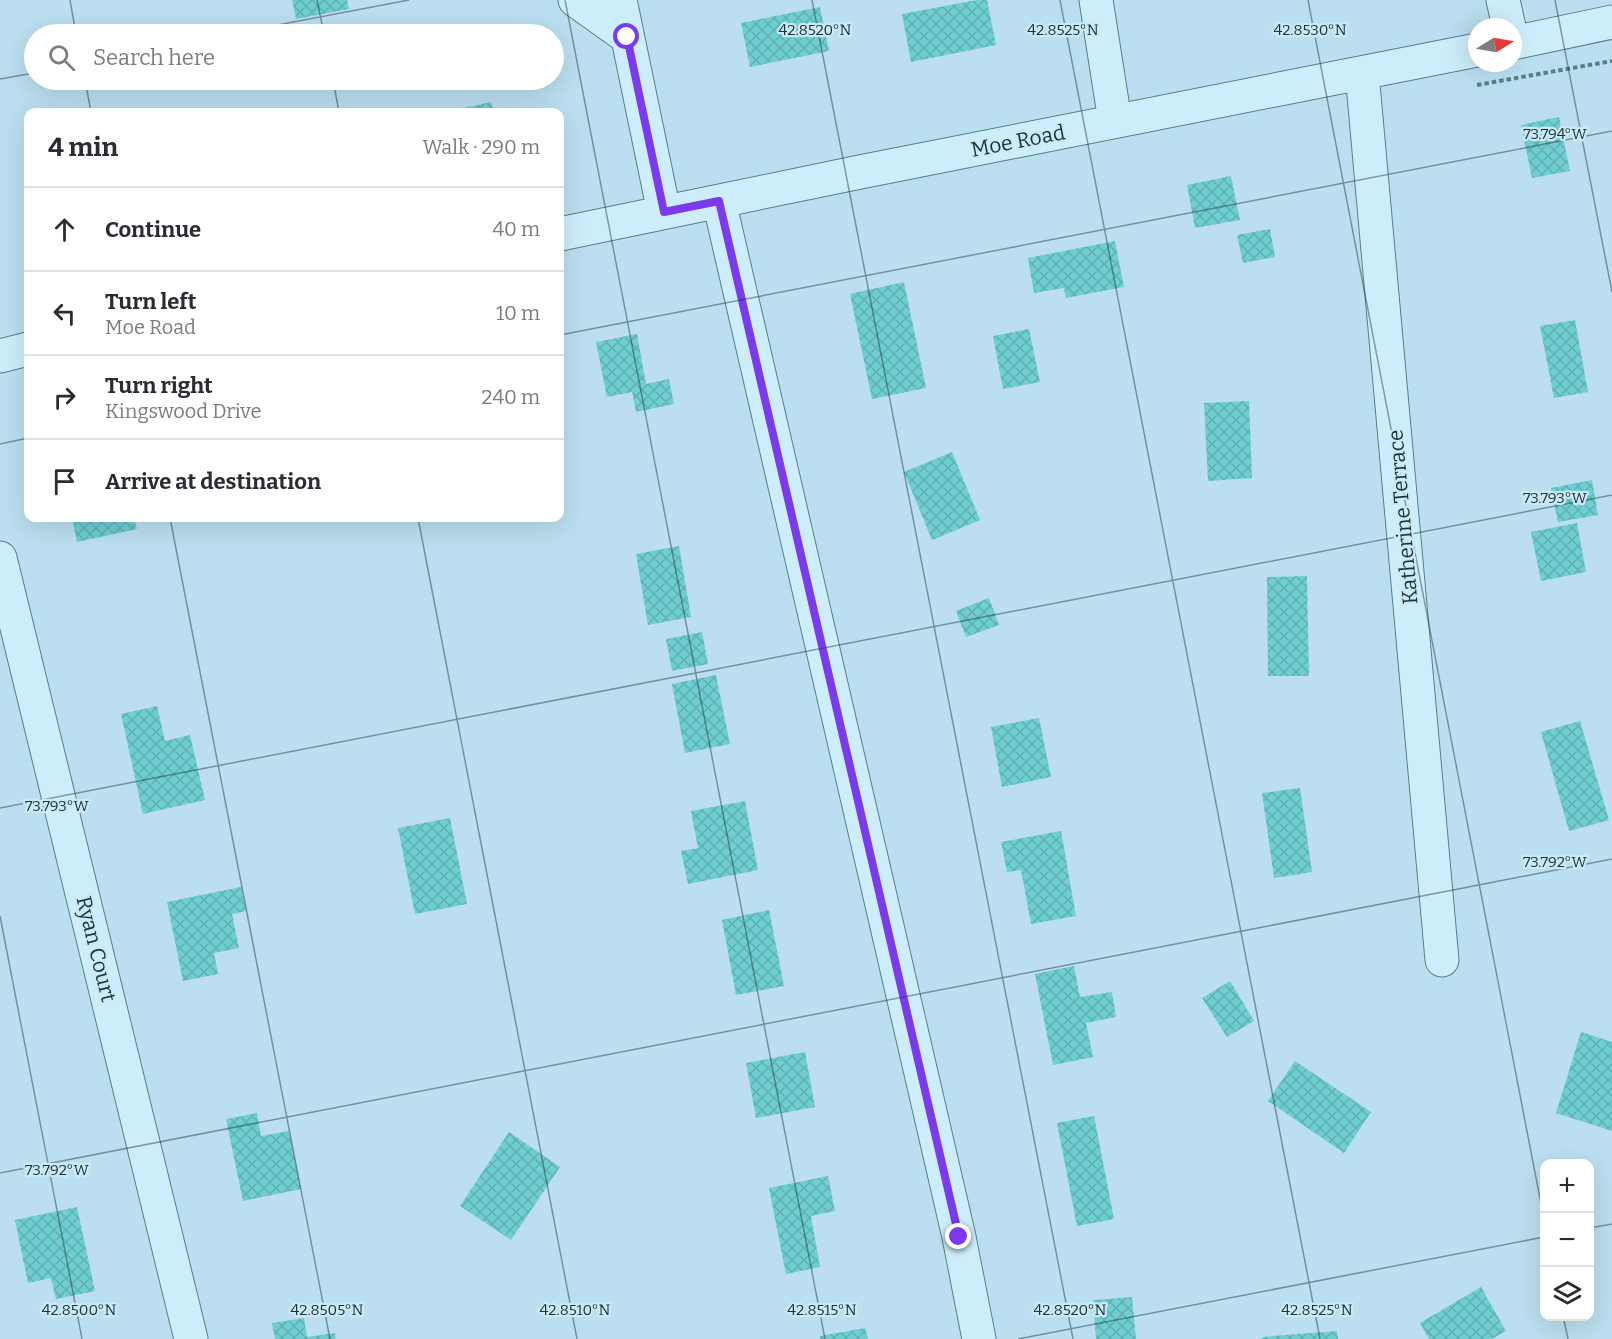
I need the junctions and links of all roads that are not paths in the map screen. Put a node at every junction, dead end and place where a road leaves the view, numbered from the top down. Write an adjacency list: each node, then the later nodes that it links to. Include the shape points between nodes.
1 (575, 0): 7 (street)
2 (620, 0): 7 (street)
3 (1096, 0): 11 (street)
4 (1503, 0): 5 (street)
5 (1507, 18)
6 (1612, 22): 8 (street)
7 (627, 37): 13 (street)
8 (1522, 41)
9 (1468, 52): 10 (street, Moe Road)
10 (1362, 73): 11 (street, Moe Road); 18 (street, Katherine Terrace)
11 (1115, 122): 12 (street, Moe Road)
12 (719, 201): 13 (street, Moe Road); 20 (street, via 957,1225)
13 (664, 212): 14 (street, Moe Road)
14 (564, 233)
15 (24, 351): 16 (street)
16 (0, 356)
17 (0, 558): 19 (street, Ryan Court)
18 (1442, 960)
19 (191, 1339)
20 (979, 1339)

